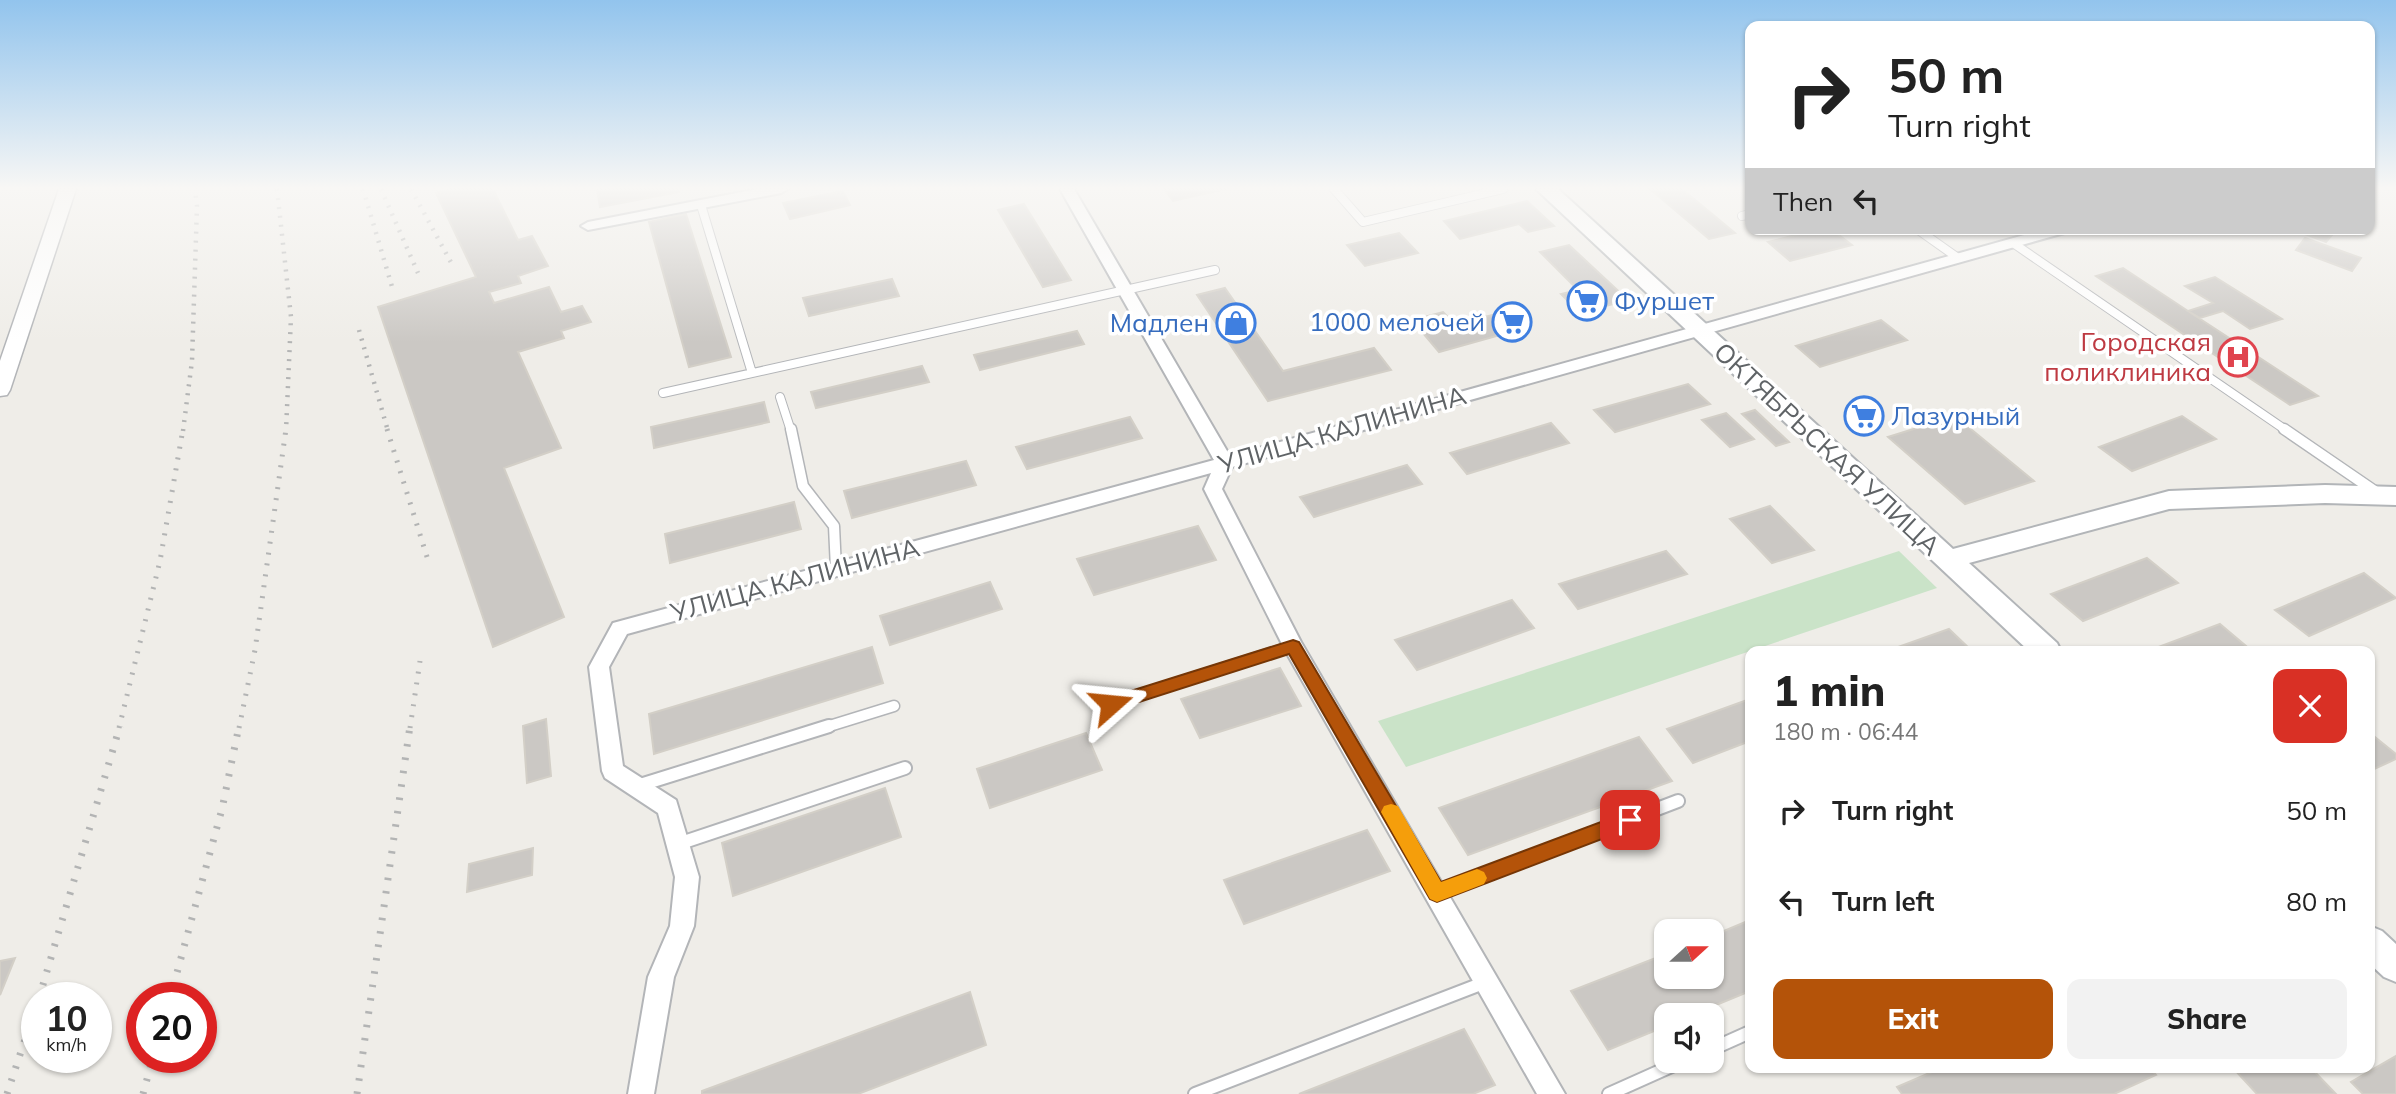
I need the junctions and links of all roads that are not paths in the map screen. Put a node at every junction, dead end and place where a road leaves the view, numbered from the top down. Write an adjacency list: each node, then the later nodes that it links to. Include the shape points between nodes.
1 (51, 240): 13 (street)
2 (712, 240): 12 (lane)
3 (1096, 240): 10 (street)
4 (1601, 240): 11 (main road, ОКТЯБРЬСКАЯ УЛИЦА)
5 (1933, 240): 8 (lane)
6 (2024, 240): 7 (street, УЛИЦА КАЛИНИНА)
7 (2013, 243): 8 (street, УЛИЦА КАЛИНИНА); 17 (lane)
8 (1958, 258): 11 (street, УЛИЦА КАЛИНИНА)
9 (1215, 270): 10 (lane)
10 (1124, 290): 12 (lane); 16 (street)
11 (1698, 330): 16 (street, УЛИЦА КАЛИНИНА); 18 (main road, ОКТЯБРЬСКАЯ УЛИЦА)
12 (752, 373): 14 (lane)
13 (0, 390)
14 (663, 393)
15 (780, 397): 19 (lane, via 803,486 834,526)
16 (1225, 463): 19 (street, УЛИЦА КАЛИНИНА); 20 (street, via 1213,489)
17 (2388, 495): 18 (main road, via 2169,500)
18 (1946, 560): 21 (main road, ОКТЯБРЬСКАЯ УЛИЦА)
19 (836, 569): 25 (street, УЛИЦА КАЛИНИНА, via 620,628 599,667 613,771)
20 (1293, 646): 22 (lane); 28 (street)
21 (2041, 646)
22 (1111, 704)
23 (894, 706): 25 (lane)
24 (905, 768): 27 (lane)
25 (636, 786): 27 (street, via 668,807)
26 (1678, 801): 28 (lane)
27 (678, 844): 35 (street, via 687,877 682,926 661,977)
28 (1437, 893): 31 (street)
29 (2375, 947): 30 (main road)
30 (2396, 966)
31 (1487, 981): 36 (lane); 37 (street)
32 (1745, 1034): 33 (lane)
33 (1724, 1044)
34 (1656, 1073): 38 (lane)
35 (641, 1094)
36 (1195, 1094)
37 (1552, 1094)
38 (1609, 1094)

